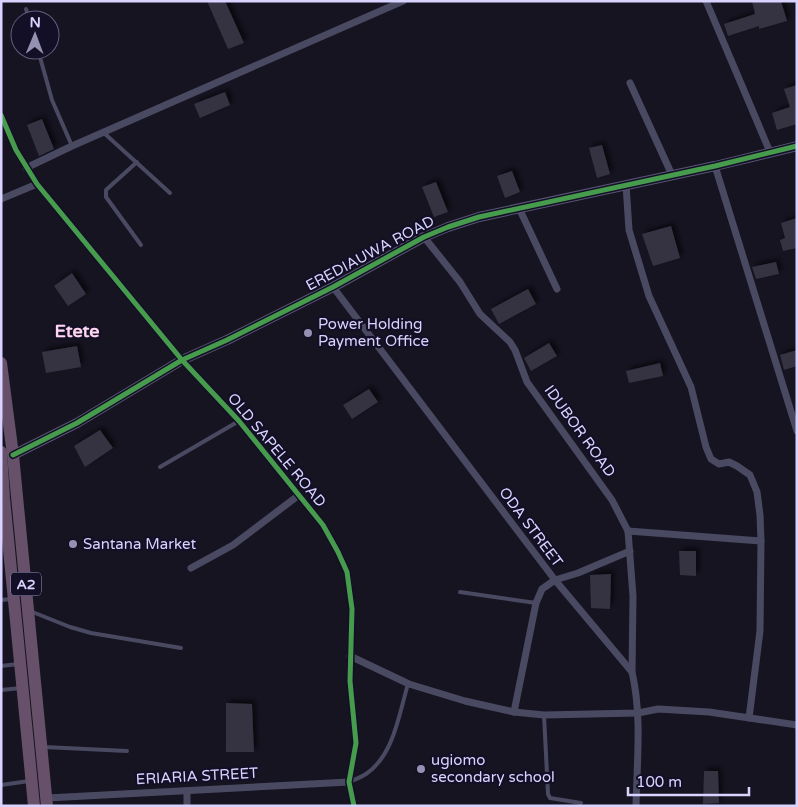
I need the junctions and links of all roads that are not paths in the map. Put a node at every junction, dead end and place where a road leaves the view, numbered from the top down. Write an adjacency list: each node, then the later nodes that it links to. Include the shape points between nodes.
1 (403, 1): 6 (street)
2 (706, 1): 9 (street)
3 (41, 60): 7 (lane, via 52,100)
4 (630, 83): 13 (street)
5 (1, 115): 12 (street, OLD SAPELE ROAD)
6 (104, 133): 7 (street); 10 (lane)
7 (72, 146): 12 (street)
8 (797, 146): 9 (street, EREDIAUWA ROAD)
9 (770, 152): 11 (street, EREDIAUWA ROAD)
10 (137, 162): 16 (lane); 20 (lane, via 111,184 106,190 106,197)
11 (715, 166): 13 (street, EREDIAUWA ROAD); 26 (street)
12 (26, 168): 14 (street, OLD SAPELE ROAD)
13 (672, 175): 15 (street, EREDIAUWA ROAD)
14 (37, 184): 17 (street); 23 (street, OLD SAPELE ROAD)
15 (626, 185): 18 (street, EREDIAUWA ROAD); 32 (street, via 629,230 649,296 691,387 706,447 714,461 719,464 729,462 750,475 757,492)
16 (170, 193)
17 (1, 200)
18 (519, 208): 19 (street, EREDIAUWA ROAD, via 456,224); 22 (street)
19 (424, 237): 21 (street, EREDIAUWA ROAD); 31 (street, IDUBOR ROAD, via 460,282 480,314 510,342 527,382 612,500)
20 (141, 246)
21 (333, 287): 23 (street, EREDIAUWA ROAD); 35 (street, ODA STREET)
22 (558, 289)
23 (182, 360): 25 (street, OLD SAPELE ROAD); 27 (street, EREDIAUWA ROAD, via 77,423)
24 (1, 363): 27 (highway, A2)
25 (239, 421): 28 (lane); 29 (street, OLD SAPELE ROAD)
26 (797, 431)
27 (7, 453): 30 (highway, A2); 39 (highway, A2)
28 (160, 467)
29 (299, 495): 34 (street, via 233,545); 41 (street, OLD SAPELE ROAD, via 323,525 347,572 352,609)
30 (2, 498): 37 (highway, A2)
31 (628, 531): 32 (street); 33 (street, IDUBOR ROAD)
32 (761, 541): 51 (street, via 760,631)
33 (630, 551): 35 (street); 44 (street, IDUBOR ROAD)
34 (191, 568)
35 (555, 580): 38 (street, via 542,589); 44 (street, ODA STREET)
36 (460, 592): 38 (lane)
37 (8, 599): 42 (highway, A2)
38 (536, 603): 48 (street)
39 (28, 610): 40 (lane, via 91,633); 53 (highway, A2)
40 (181, 648)
41 (350, 656): 45 (street); 57 (street, OLD SAPELE ROAD, via 356,743)
42 (20, 664): 43 (lane); 46 (highway, A2)
43 (1, 666)
44 (632, 672): 49 (street, ODA STREET)
45 (409, 684): 48 (street); 57 (lane, via 391,742 383,756 365,774)
46 (23, 688): 47 (lane); 56 (highway, A2)
47 (1, 690)
48 (514, 712): 50 (street)
49 (638, 713): 50 (street); 51 (street, via 658,709); 65 (street, ODA STREET)
50 (544, 715): 61 (lane, via 548,794 556,800)
51 (749, 718): 52 (street)
52 (797, 724)
53 (42, 747): 54 (lane); 55 (highway, A2)
54 (127, 751)
55 (44, 768): 56 (highway); 60 (highway, A2)
56 (30, 775): 58 (lane); 62 (highway, A2)
57 (349, 782): 59 (street, ERIARIA STREET); 64 (street, OLD SAPELE ROAD)
58 (1, 785)
59 (187, 791): 60 (street, ERIARIA STREET); 63 (street)
60 (47, 802)
61 (581, 803)
62 (34, 806)
63 (187, 806)
64 (354, 806)
65 (636, 806)

